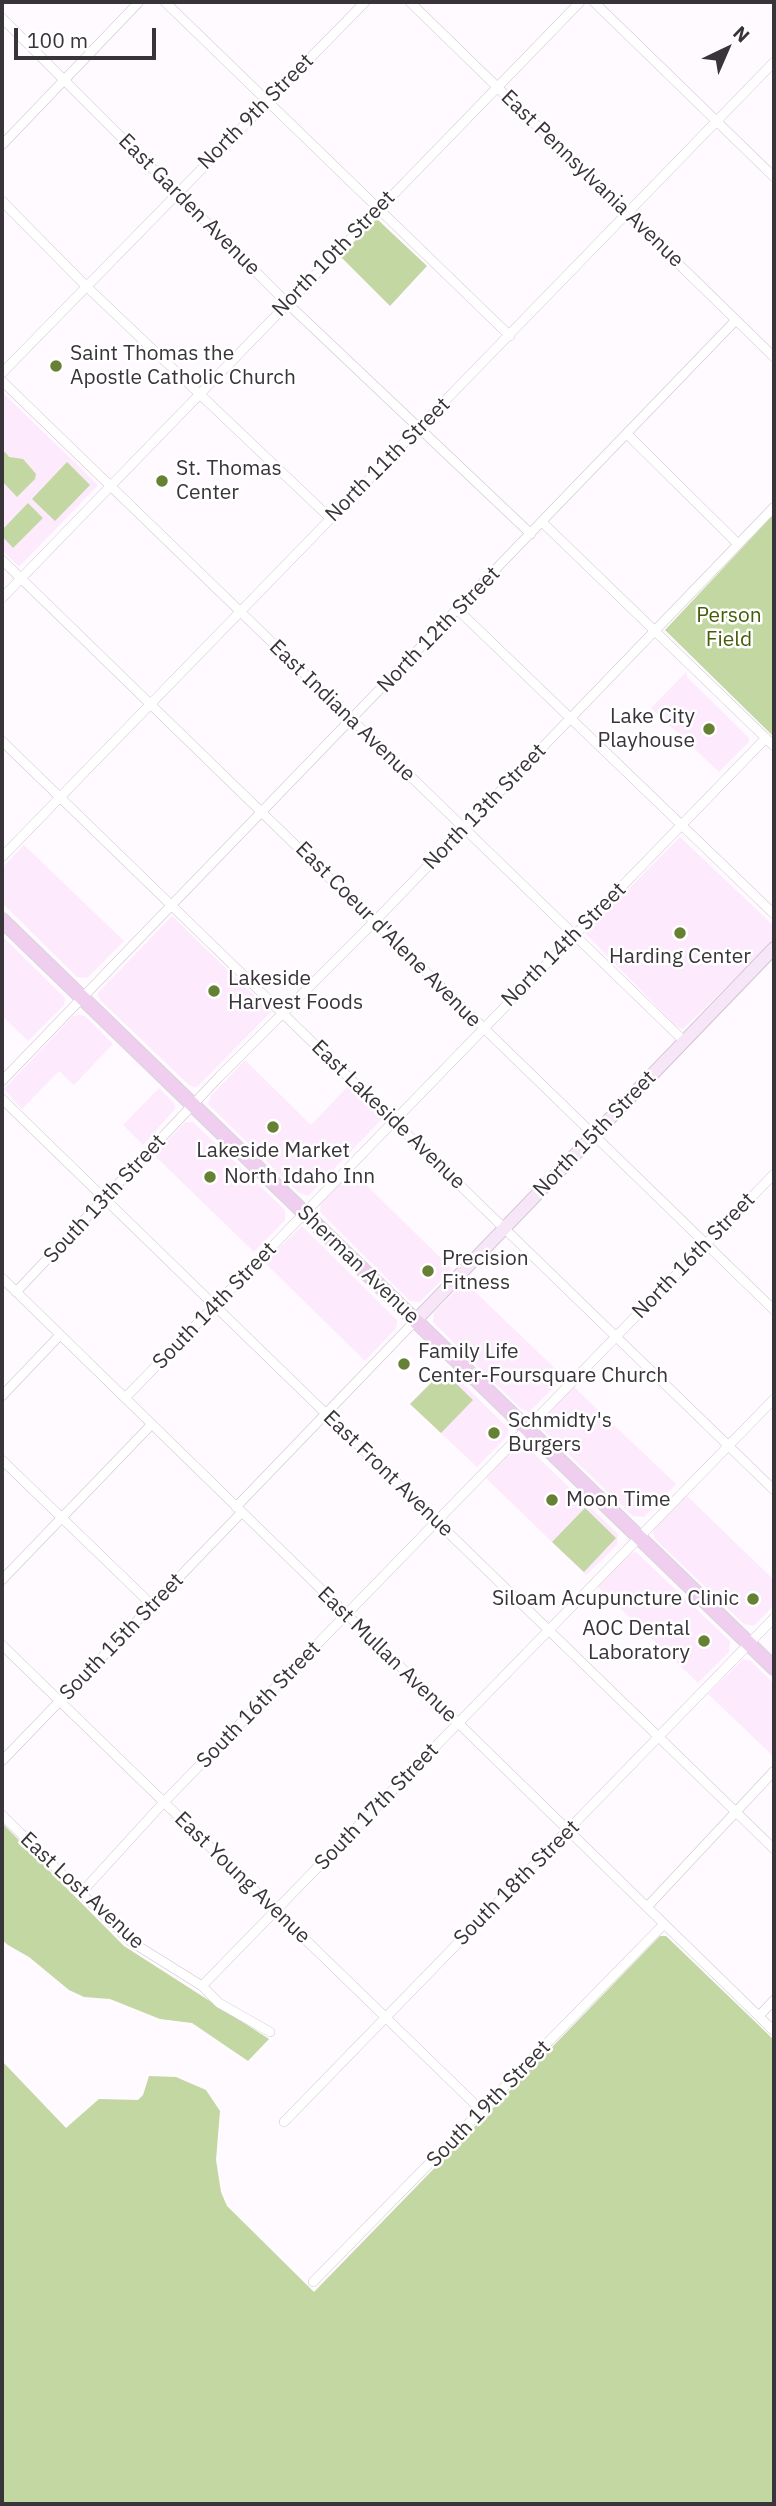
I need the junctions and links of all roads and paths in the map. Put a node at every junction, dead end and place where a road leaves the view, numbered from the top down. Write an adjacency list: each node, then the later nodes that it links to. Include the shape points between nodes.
1 (139, 2): 9 (street)
2 (165, 2): 11 (street)
3 (365, 2): 11 (street, North 9th Street)
4 (410, 2): 10 (street, East Pennsylvania Avenue)
5 (580, 2): 10 (street, North 10th Street)
6 (594, 2): 12 (street)
7 (2, 18): 9 (street, East Garden Avenue)
8 (774, 62): 12 (street, North 11th Street)
9 (65, 82): 13 (street); 15 (street, East Garden Avenue)
10 (498, 87): 17 (street, North 10th Street); 18 (street, East Pennsylvania Avenue)
11 (269, 100): 15 (street, North 9th Street); 17 (street)
12 (717, 122): 14 (street); 18 (street, North 11th Street)
13 (2, 145)
14 (774, 177)
15 (176, 193): 19 (street, North 9th Street); 20 (street, East Garden Avenue)
16 (2, 201): 19 (street)
17 (378, 208): 20 (street, North 10th Street); 22 (street)
18 (628, 214): 21 (street, East Pennsylvania Avenue); 22 (street, North 11th Street)
19 (86, 286): 24 (street, North 9th Street); 26 (street)
20 (287, 303): 26 (street, North 10th Street); 27 (street, East Garden Avenue)
21 (736, 320): 23 (street, East Pennsylvania Avenue); 28 (street, North 12th Street)
22 (510, 336): 27 (street, North 11th Street)
23 (774, 357)
24 (2, 373)
25 (2, 381): 29 (street, East Indiana Avenue)
26 (200, 394): 29 (street, North 10th Street); 31 (street)
27 (420, 429): 31 (street, North 11th Street); 33 (street, East Garden Avenue)
28 (627, 433): 32 (street, North 12th Street); 34 (street)
29 (111, 487): 36 (street, North 10th Street); 39 (street, East Indiana Avenue)
30 (774, 507): 34 (street, North 13th Street)
31 (330, 518): 39 (street, North 11th Street)
32 (542, 522): 33 (street, North 12th Street); 40 (street)
33 (531, 534): 38 (street, North 12th Street)
34 (738, 544): 40 (street, North 13th Street)
35 (2, 560): 36 (street, East Coeur d'Alene Avenue)
36 (21, 578): 37 (street, North 10th Street); 41 (street, East Coeur d'Alene Avenue)
37 (2, 598)
38 (458, 610): 42 (street); 43 (street, North 12th Street)
39 (240, 612): 41 (street, North 11th Street); 43 (street, East Indiana Avenue)
40 (654, 631): 42 (street, North 13th Street); 44 (street)
41 (151, 704): 47 (street, North 11th Street); 48 (street, East Coeur d'Alene Avenue)
42 (571, 719): 49 (street); 50 (street, North 13th Street)
43 (352, 720): 48 (street, North 12th Street); 50 (street, East Indiana Avenue)
44 (766, 738): 46 (street); 49 (street, North 14th Street)
45 (2, 740): 47 (street, East Lakeside Avenue)
46 (774, 746)
47 (60, 796): 51 (street, North 11th Street); 52 (street, East Lakeside Avenue)
48 (263, 812): 52 (street, North 12th Street); 55 (street, East Coeur d'Alene Avenue)
49 (681, 825): 53 (street); 56 (street, North 14th Street)
50 (463, 829): 55 (street, North 13th Street); 56 (street, East Indiana Avenue)
51 (2, 857)
52 (171, 905): 58 (street, North 12th Street); 59 (street, East Lakeside Avenue)
53 (774, 914)
54 (2, 920): 58 (main road, Sherman Avenue)
55 (374, 922): 59 (street, North 13th Street); 60 (street, East Coeur d'Alene Avenue)
56 (574, 937): 60 (street, North 14th Street); 61 (street, East Indiana Avenue)
57 (774, 948): 61 (main road, North 15th Street)
58 (81, 998): 62 (street, North 12th Street); 64 (main road, Sherman Avenue)
59 (282, 1013): 64 (street, North 13th Street); 65 (street, East Lakeside Avenue)
60 (482, 1028): 65 (street, North 14th Street); 66 (street, East Coeur d'Alene Avenue)
61 (684, 1041): 66 (main road, North 15th Street)
62 (2, 1081)
63 (2, 1099): 68 (street, East Front Avenue)
64 (192, 1105): 68 (street, South 13th Street); 69 (main road, Sherman Avenue)
65 (393, 1120): 69 (street, North 14th Street); 70 (street, East Lakeside Avenue)
66 (594, 1135): 70 (main road, North 15th Street); 71 (street, East Coeur d'Alene Avenue)
67 (774, 1174): 71 (street, North 16th Street)
68 (105, 1200): 73 (street, South 13th Street); 74 (street, East Front Avenue)
69 (303, 1213): 74 (street, South 14th Street); 76 (main road, Sherman Avenue)
70 (504, 1228): 76 (main road, North 15th Street); 78 (street, East Lakeside Avenue)
71 (706, 1244): 75 (street, East Coeur d'Alene Avenue); 78 (street, North 16th Street)
72 (2, 1278): 73 (street, East Mullan Avenue)
73 (16, 1292): 77 (street, East Mullan Avenue)
74 (216, 1305): 80 (street, South 14th Street); 82 (street, East Front Avenue)
75 (774, 1310)
76 (416, 1320): 82 (street, South 15th Street); 84 (main road, Sherman Avenue)
77 (61, 1335): 79 (street); 80 (street, East Mullan Avenue)
78 (617, 1336): 84 (street, North 16th Street); 85 (street, East Lakeside Avenue)
79 (2, 1396)
80 (125, 1398): 83 (street, East Mullan Avenue)
81 (774, 1399): 85 (street, South 17th Street)
82 (326, 1414): 88 (street, South 15th Street); 90 (street, East Front Avenue)
83 (152, 1424): 88 (street, East Mullan Avenue); 89 (street)
84 (526, 1429): 90 (street, South 16th Street); 91 (main road, Sherman Avenue)
85 (729, 1445): 87 (street, East Lakeside Avenue); 91 (street, South 17th Street)
86 (2, 1460): 89 (street)
87 (774, 1490)
88 (239, 1509): 93 (street, South 15th Street); 94 (street, East Mullan Avenue)
89 (62, 1518): 92 (street); 93 (street)
90 (437, 1521): 94 (street, South 16th Street); 96 (street, East Front Avenue)
91 (638, 1537): 96 (street, South 17th Street); 97 (main road, Sherman Avenue)
92 (2, 1580)
93 (152, 1605): 100 (street, South 15th Street)
94 (346, 1616): 101 (street, East Mullan Avenue); 105 (street, South 16th Street)
95 (774, 1618): 97 (street, South 18th Street)
96 (549, 1629): 101 (street, South 17th Street); 102 (street, East Front Avenue)
97 (748, 1643): 99 (main road, Sherman Avenue); 102 (street, South 18th Street)
98 (2, 1645): 100 (street, East Young Avenue)
99 (774, 1668)
100 (60, 1701): 103 (street, South 15th Street); 105 (street, East Young Avenue)
101 (458, 1724): 108 (street, East Mullan Avenue); 112 (street, South 17th Street)
102 (658, 1737): 106 (street, East Front Avenue); 108 (street, South 18th Street)
103 (2, 1761)
104 (774, 1771): 106 (street)
105 (164, 1802): 110 (street, South 16th Street); 112 (street, East Young Avenue)
106 (737, 1812): 109 (street, East Front Avenue); 111 (street)
107 (2, 1815): 110 (street, East Lost Avenue)
108 (568, 1830): 111 (street, East Mullan Avenue); 117 (street, South 18th Street)
109 (774, 1849)
110 (81, 1893): 114 (street, East Lost Avenue, via 130,1941)
111 (647, 1907): 113 (street, East Mullan Avenue)
112 (276, 1911): 114 (street, South 17th Street); 117 (street, East Young Avenue)
113 (664, 1924): 116 (street, East Mullan Avenue); 120 (street, South 19th Street)
114 (202, 1986): 119 (street, East Lost Avenue, via 219,2003)
115 (774, 2000): 116 (street)
116 (759, 2016): 118 (street, East Mullan Avenue)
117 (385, 2017): 120 (street, East Young Avenue); 121 (street, South 18th Street)
118 (774, 2031)
119 (270, 2032)
120 (482, 2111): 122 (street, South 19th Street)
121 (284, 2122)
122 (313, 2282)

